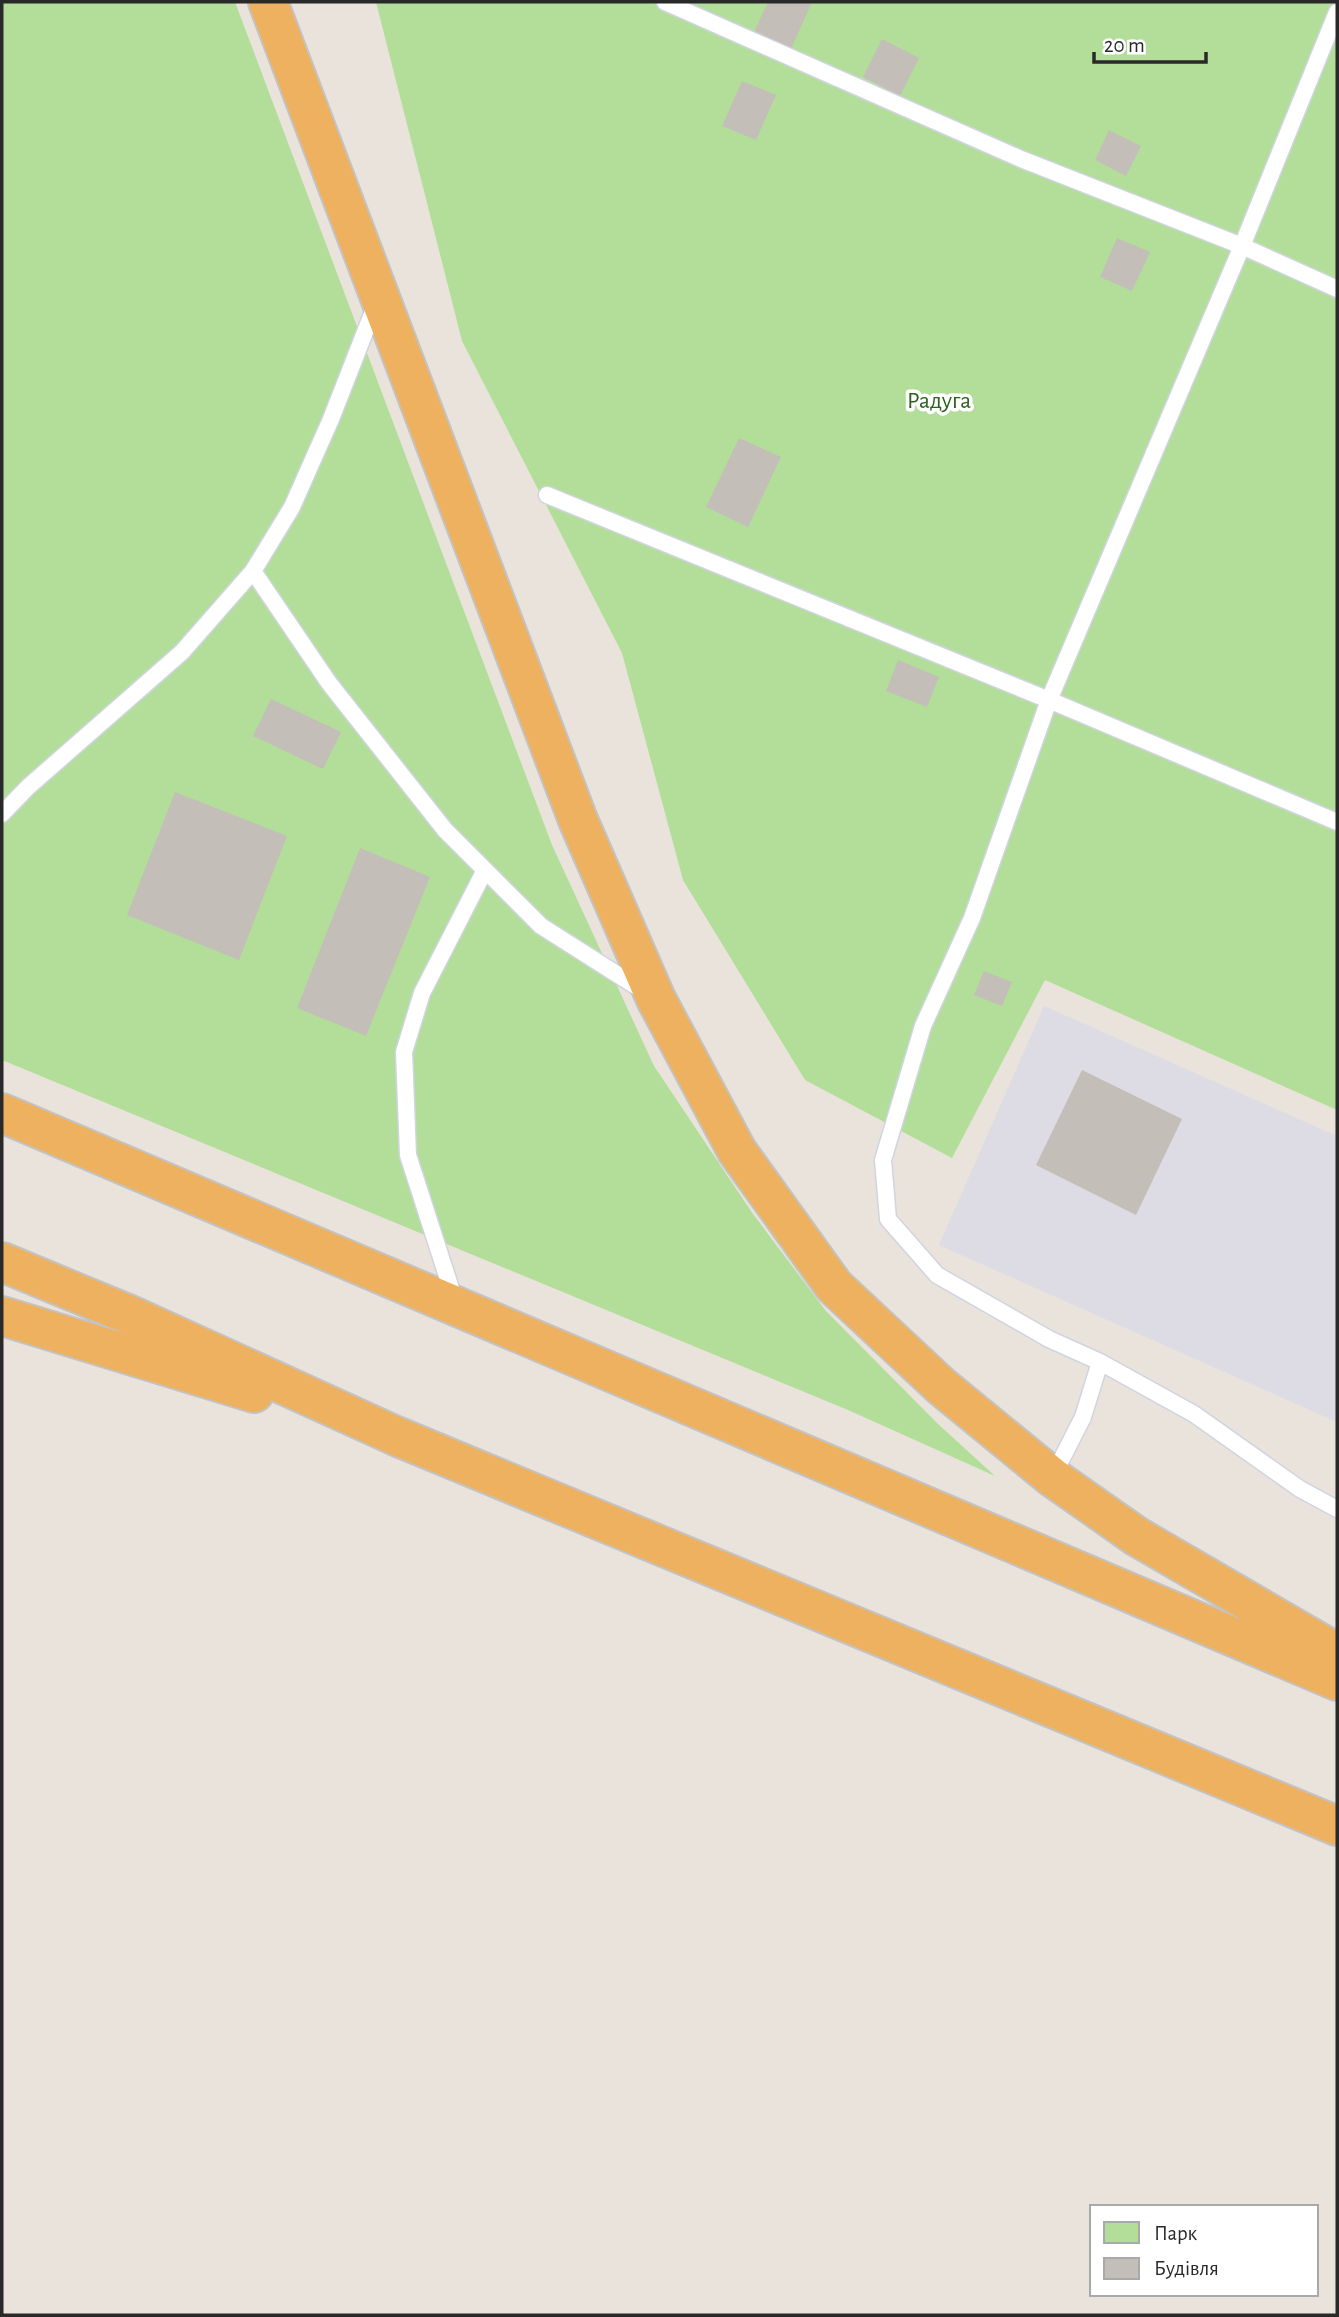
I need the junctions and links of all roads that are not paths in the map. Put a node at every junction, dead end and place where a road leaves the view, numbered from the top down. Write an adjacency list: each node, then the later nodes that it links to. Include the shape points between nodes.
1 (268, 2): 6 (highway)
2 (665, 2): 4 (lane, via 1021,159)
3 (1337, 12): 4 (lane)
4 (1242, 246): 5 (lane); 9 (lane)
5 (1337, 289)
6 (380, 296): 8 (lane, via 292,507); 13 (highway, via 578,820)
7 (547, 495): 9 (lane)
8 (253, 571): 10 (lane, via 182,652); 12 (lane, via 329,683 445,830)
9 (1049, 699): 11 (lane); 18 (lane, via 972,918 923,1026 883,1160 888,1219 937,1275 1049,1339)
10 (2, 814)
11 (1337, 822)
12 (485, 870): 13 (lane, via 541,926); 16 (lane, via 422,993 404,1052 408,1155)
13 (656, 999): 20 (highway, via 737,1151 834,1286 941,1386)
14 (2, 1113): 16 (highway)
15 (2, 1262): 19 (highway)
16 (457, 1307): 23 (highway)
17 (2, 1316): 19 (highway)
18 (1100, 1362): 20 (lane, via 1083,1417); 21 (lane, via 1194,1414 1300,1489)
19 (396, 1436): 24 (highway)
20 (1052, 1477): 22 (highway, via 1136,1536)
21 (1337, 1509)
22 (1337, 1653)
23 (1337, 1681)
24 (1337, 1826)

